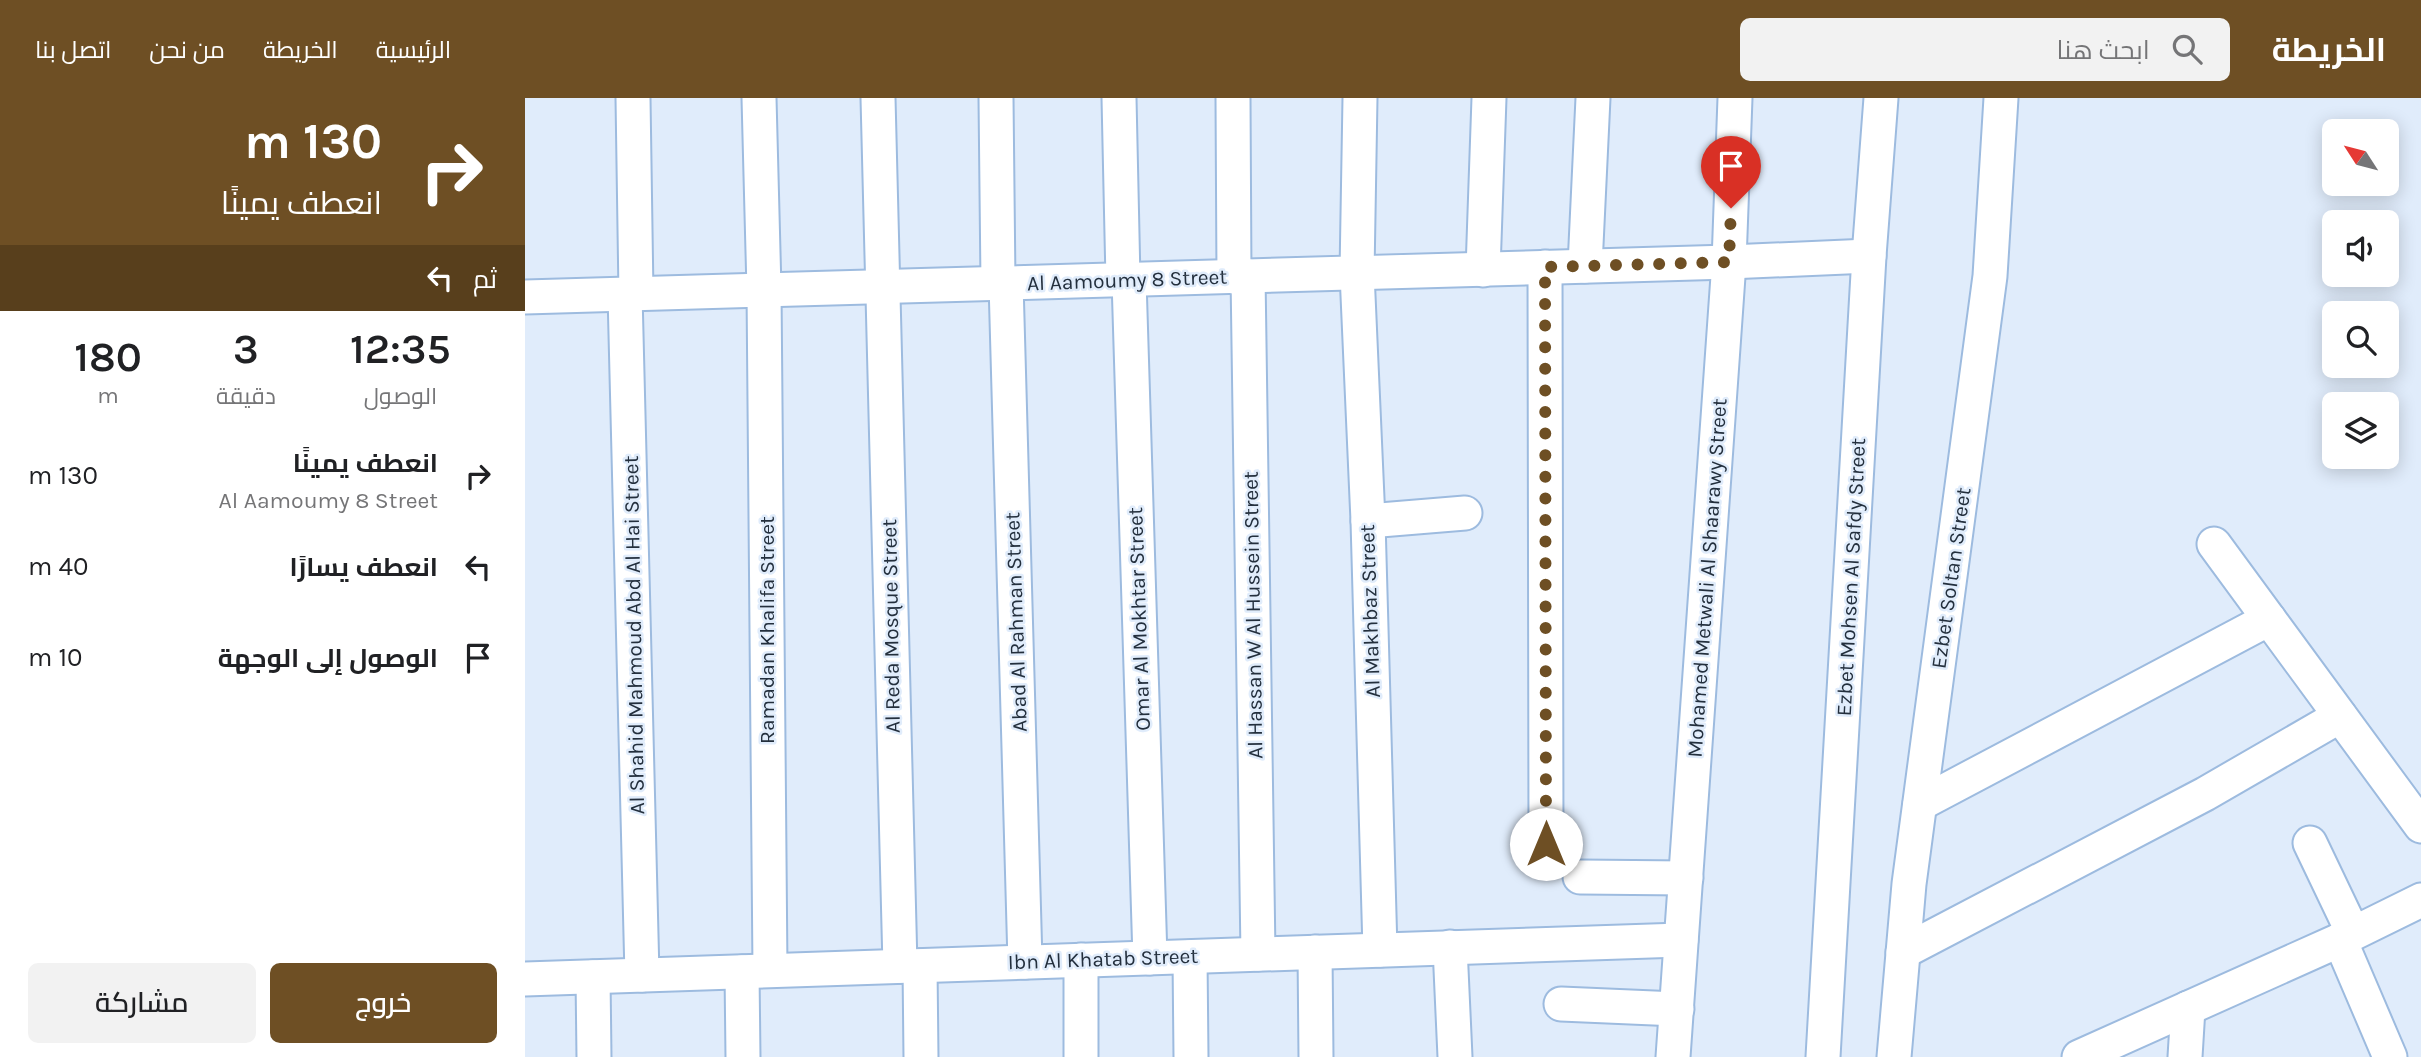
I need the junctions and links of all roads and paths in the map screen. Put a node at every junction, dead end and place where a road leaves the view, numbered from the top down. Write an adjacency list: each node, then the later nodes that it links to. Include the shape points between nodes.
1 (633, 98): 24 (street, Al Shahid Mahmoud Abd Al Hai Street)
2 (759, 98): 23 (street, Ramadan Khalifa Street)
3 (878, 98): 22 (street, Al Reda Mosque Street)
4 (996, 98): 21 (street, Abad Al Rahman Street)
5 (1119, 98): 20 (street, Omar Al Mokhtar Street)
6 (1233, 98): 19 (street, Al Hassan W Al Hussein Street)
7 (1360, 98): 18 (street, Al Makhbaz Street)
8 (1489, 98): 17 (street)
9 (1593, 98): 15 (street)
10 (1735, 98): 14 (street, Mohamed Metwali Al Shaarawy Street)
11 (1881, 98): 13 (street, Ezbet Mohsen Al Safdy Street)
12 (2001, 98): 31 (street, Ezbet Soltan Street, via 1990,276)
13 (1869, 256): 14 (street, Al Aamoumy 8 Street); 65 (street, Ezbet Mohsen Al Safdy Street)
14 (1729, 262): 15 (street, Al Aamoumy 8 Street); 36 (street, Mohamed Metwali Al Shaarawy Street)
15 (1585, 266): 16 (street, Al Aamoumy 8 Street)
16 (1545, 267): 17 (street, Al Aamoumy 8 Street); 34 (street)
17 (1483, 270): 18 (street, Al Aamoumy 8 Street)
18 (1357, 273): 19 (street, Al Aamoumy 8 Street); 27 (street, Al Makhbaz Street)
19 (1241, 276): 20 (street, Al Aamoumy 8 Street); 44 (street, Al Hassan W Al Hussein Street)
20 (1126, 280): 21 (street, Al Aamoumy 8 Street); 46 (street, Omar Al Mokhtar Street)
21 (1002, 283): 22 (street, Al Aamoumy 8 Street); 48 (street, Abad Al Rahman Street)
22 (882, 286): 23 (street, Al Aamoumy 8 Street); 49 (street, Al Reda Mosque Street)
23 (764, 290): 24 (street, Al Aamoumy 8 Street); 50 (street, Ramadan Khalifa Street)
24 (631, 294): 25 (street, Al Aamoumy 8 Street); 51 (street, Al Shahid Mahmoud Abd Al Hai Street)
25 (525, 297)
26 (1465, 513): 27 (street)
27 (1367, 521): 41 (street, Al Makhbaz Street)
28 (2214, 544): 29 (street)
29 (2269, 619): 30 (street); 31 (street)
30 (2340, 716): 32 (street); 43 (street, via 2205,794)
31 (1920, 804): 43 (street, Ezbet Soltan Street)
32 (2421, 827)
33 (2310, 843): 38 (street)
34 (1546, 844)
35 (1580, 877): 36 (street)
36 (1686, 878): 39 (street, Mohamed Metwali Al Shaarawy Street)
37 (2421, 900): 38 (street)
38 (2346, 936): 55 (street); 69 (street)
39 (1681, 940): 40 (street, Ibn Al Khatab Street); 56 (street, Mohamed Metwali Al Shaarawy Street)
40 (1450, 947): 41 (street, Ibn Al Khatab Street); 63 (street)
41 (1380, 950): 42 (street, Ibn Al Khatab Street)
42 (1315, 952): 44 (street, Ibn Al Khatab Street); 62 (street)
43 (1903, 952): 66 (street, Ezbet Soltan Street)
44 (1258, 954): 45 (street, Ibn Al Khatab Street)
45 (1190, 957): 46 (street, Ibn Al Khatab Street); 61 (street)
46 (1150, 958): 47 (street, Ibn Al Khatab Street)
47 (1081, 960): 48 (street, Ibn Al Khatab Street); 60 (street)
48 (1025, 962): 49 (street, Ibn Al Khatab Street)
49 (910, 966): 50 (street, Ibn Al Khatab Street); 59 (street, Al Reda Mosque Street)
50 (756, 971): 51 (street, Ibn Al Khatab Street); 58 (street, Ramadan Khalifa Street)
51 (642, 975): 52 (street, Ibn Al Khatab Street)
52 (593, 977): 53 (street, Ibn Al Khatab Street); 57 (street)
53 (525, 979)
54 (1561, 1004): 56 (street)
55 (2188, 1008): 67 (street); 68 (street)
56 (1677, 1009): 64 (street, Mohamed Metwali Al Shaarawy Street)
57 (594, 1057)
58 (743, 1057)
59 (921, 1057)
60 (1081, 1057)
61 (1191, 1057)
62 (1316, 1057)
63 (1455, 1057)
64 (1673, 1057)
65 (1823, 1057)
66 (1894, 1057)
67 (2079, 1057)
68 (2185, 1057)
69 (2390, 1057)

